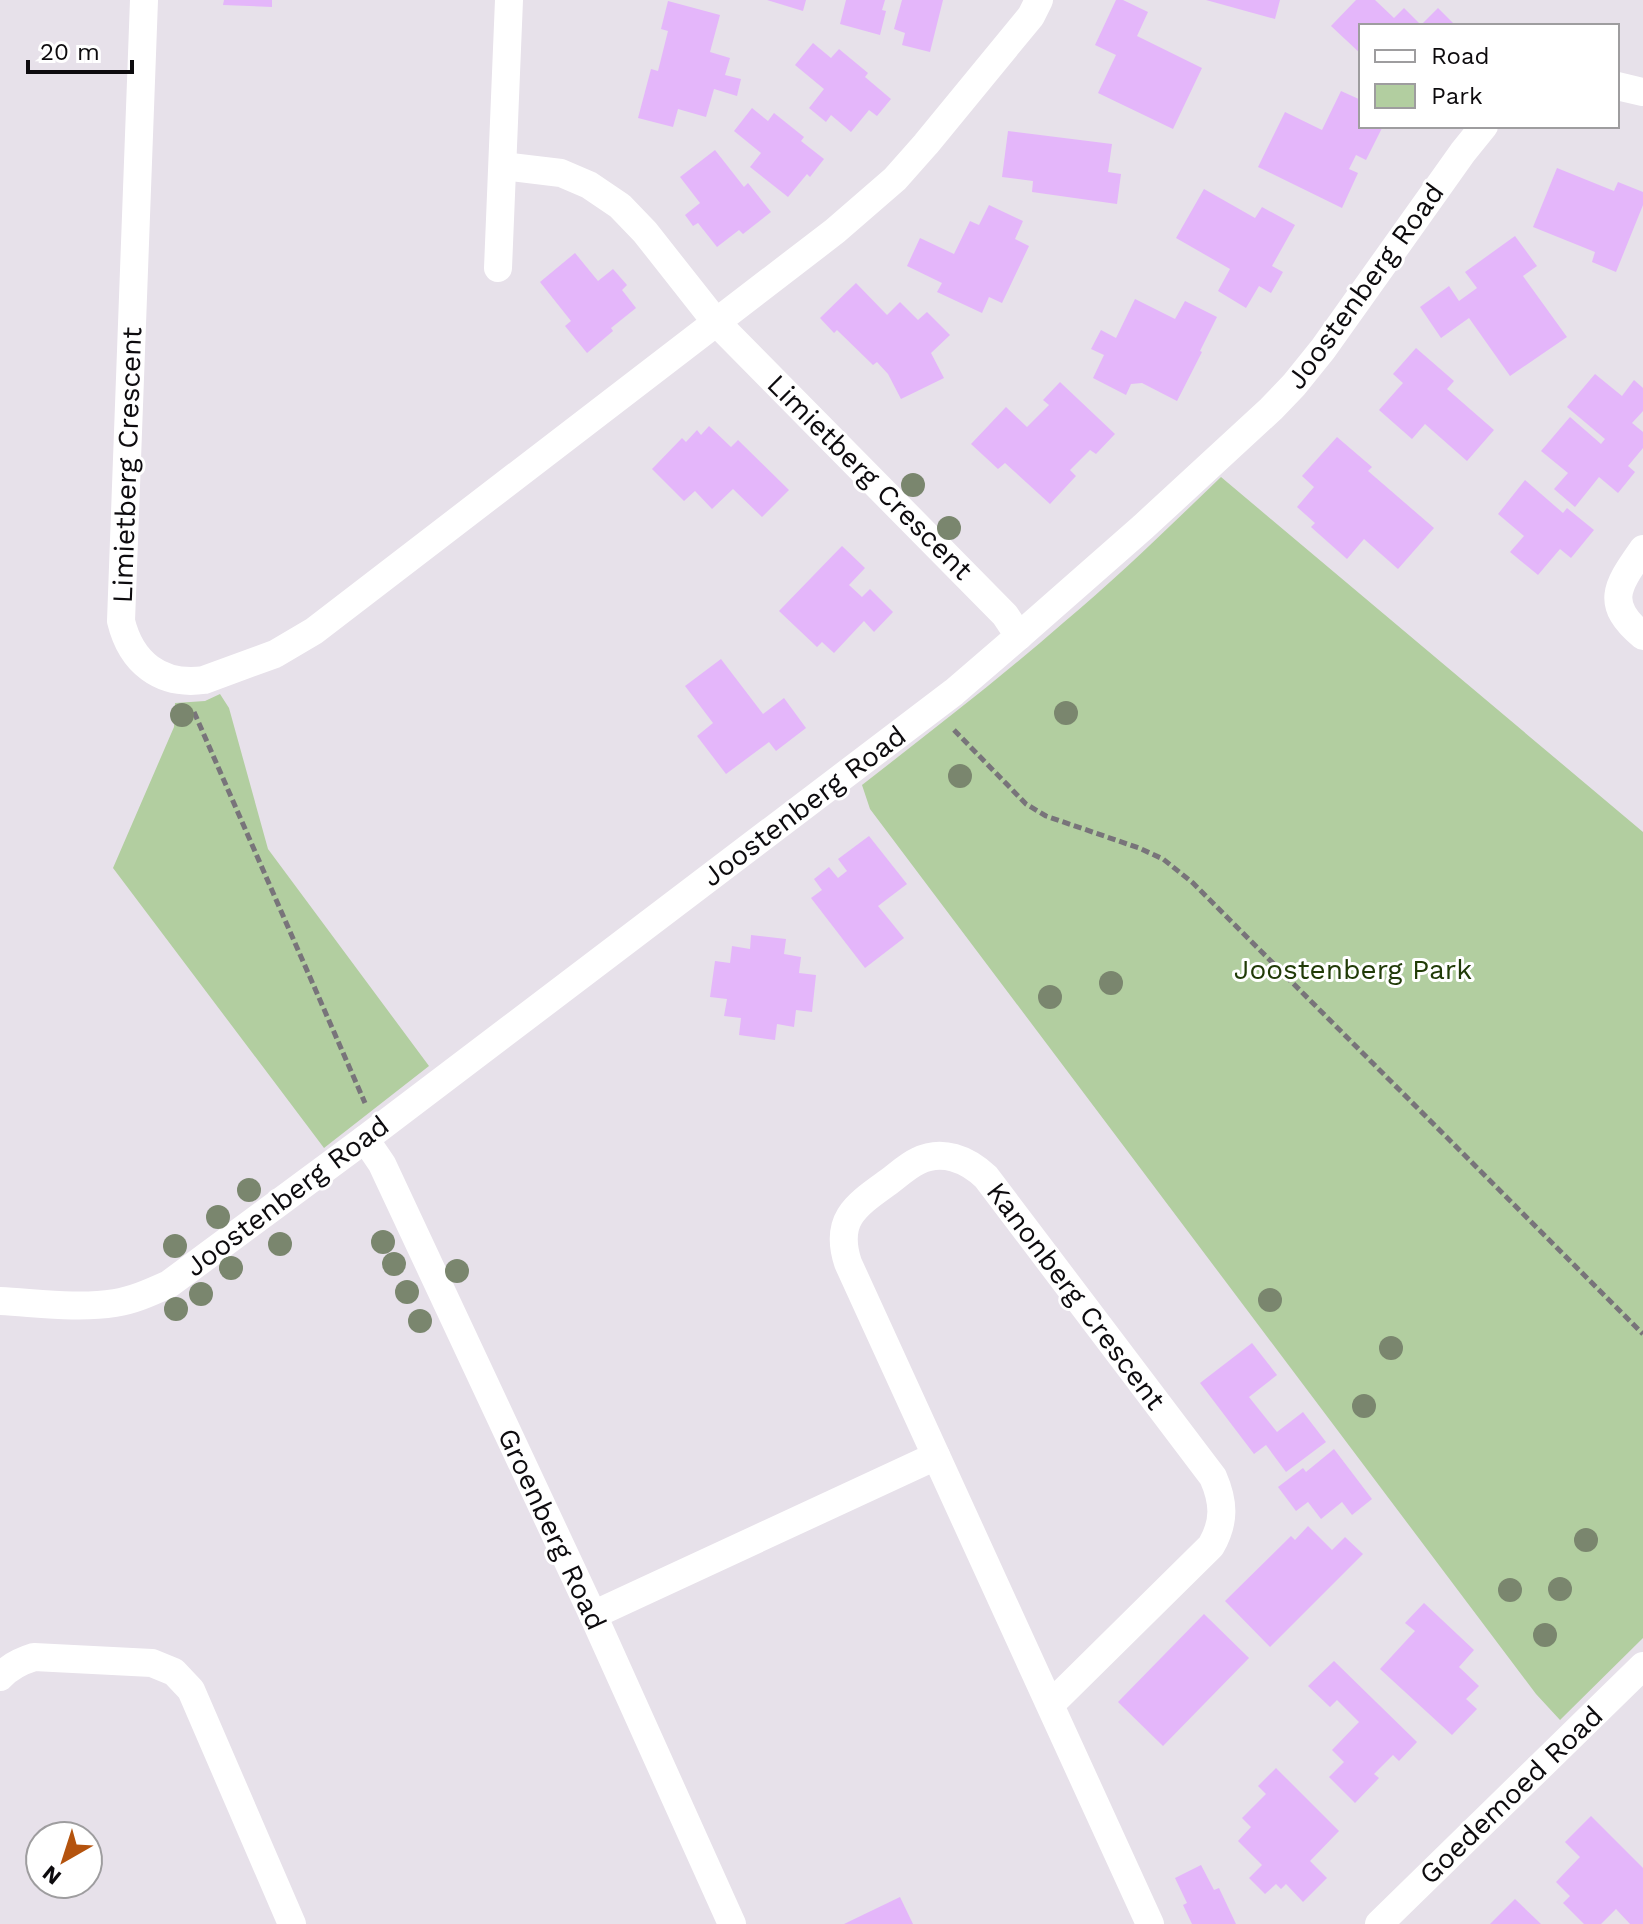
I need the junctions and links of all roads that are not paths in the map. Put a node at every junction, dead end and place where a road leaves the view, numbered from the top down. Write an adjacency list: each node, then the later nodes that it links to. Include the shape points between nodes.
1 (144, 0): 9 (street, Limietberg Crescent, via 121,621 129,645 160,675 204,680 307,636)
2 (509, 0): 7 (street)
3 (1039, 0): 9 (street, Limietberg Crescent, via 895,179)
4 (1619, 86): 5 (street)
5 (1643, 92)
6 (1482, 128): 11 (street, Joostenberg Road, via 1294,385)
7 (503, 166): 8 (street); 9 (street, via 561,173 620,206)
8 (498, 268)
9 (716, 322): 11 (street, Limietberg Crescent, via 1005,615)
10 (1643, 549): 12 (street, via 1623,578 1618,599 1624,619)
11 (1019, 636): 13 (street, Joostenberg Road, via 935,706)
12 (1643, 636)
13 (372, 1133): 14 (street, Joostenberg Road, via 169,1284 116,1303); 16 (street, Groenberg Road)
14 (0, 1301)
15 (936, 1456): 16 (street); 19 (street, Kanonberg Crescent); 19 (street, Kanonberg Crescent, via 848,1263 843,1237 850,1214 865,1198 917,1161 943,1156 967,1162 986,1177 1213,1477 1222,1506 1211,1546)
16 (593, 1615): 21 (street, Groenberg Road)
17 (1643, 1666): 23 (street, Goedemoed Road)
18 (0, 1677): 20 (street, via 34,1657 152,1663 174,1672 191,1690)
19 (1050, 1705): 22 (street, Kanonberg Crescent)
20 (292, 1924)
21 (732, 1924)
22 (1150, 1924)
23 (1379, 1924)

